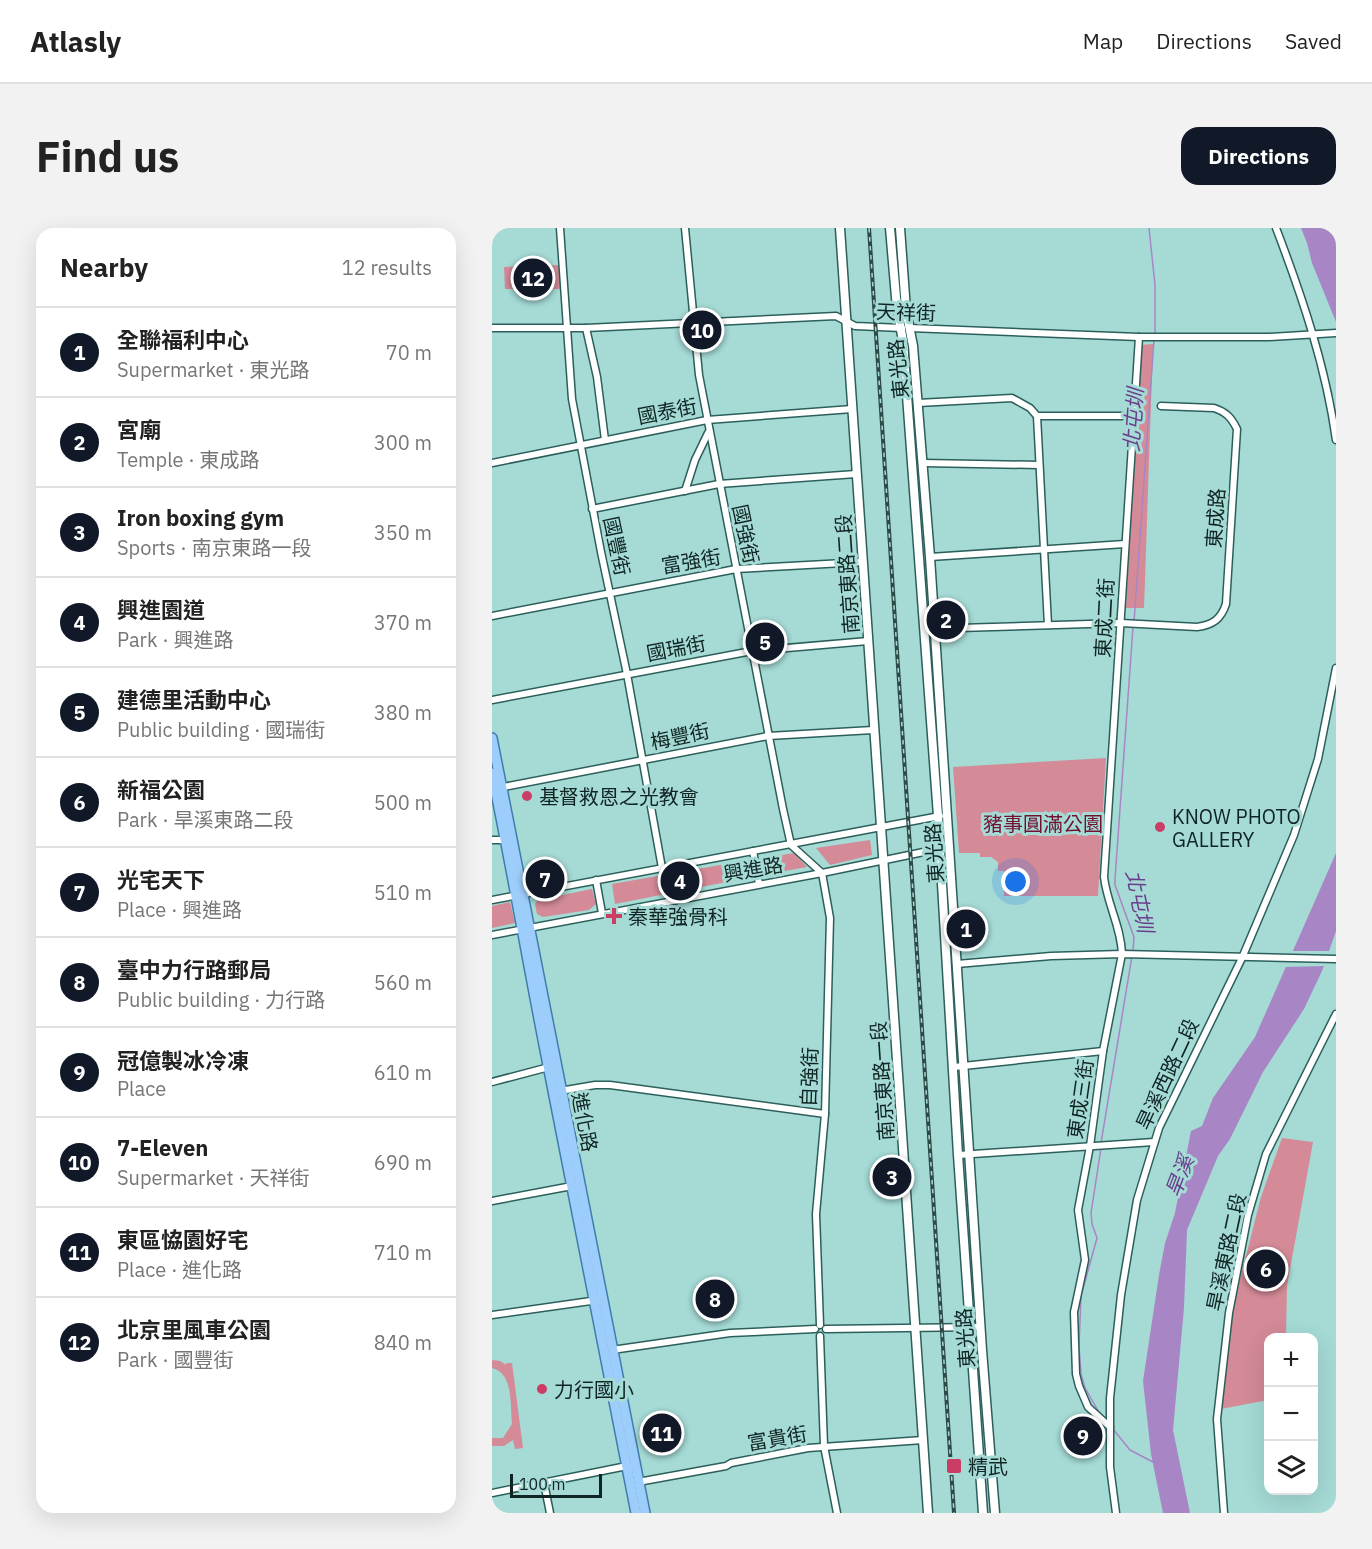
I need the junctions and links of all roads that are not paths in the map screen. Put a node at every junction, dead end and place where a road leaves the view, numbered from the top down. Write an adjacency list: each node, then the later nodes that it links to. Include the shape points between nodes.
1 (560, 228): 11 (street, 國豐街)
2 (685, 228): 8 (street, 國強街)
3 (840, 228): 7 (street, 南京東路二段)
4 (891, 228): 12 (street, 東光路, via 897,309)
5 (900, 228): 12 (street, 東光路)
6 (1276, 228): 14 (street)
7 (846, 320): 8 (street, 天祥街, via 836,316); 12 (street, 天祥街, via 855,326); 18 (street, 南京東路二段)
8 (694, 323): 9 (street, 天祥街); 21 (street, 國強街)
9 (586, 327): 11 (street, 天祥街); 23 (street)
10 (492, 328): 11 (street, 天祥街)
11 (567, 328): 25 (street, 國豐街)
12 (906, 328): 15 (street, 天祥街); 16 (street, 東光路); 43 (street, 東光路)
13 (1336, 333): 14 (street, 天祥街)
14 (1312, 335): 15 (street, 天祥街); 24 (street)
15 (1139, 337): 20 (street, 東成二街)
16 (918, 403): 19 (street, via 1012,398); 27 (street, 東光路)
17 (1161, 406): 40 (street, 東成路, via 1221,410 1237,429 1226,604 1223,614 1208,626)
18 (852, 409): 21 (street, 國泰街); 29 (street, 南京東路二段)
19 (1037, 416): 20 (street); 28 (street)
20 (1133, 416): 33 (street, 東成二街)
21 (707, 420): 22 (street, 國強街); 23 (street, 國泰街)
22 (709, 431): 30 (street, 國強街); 31 (street)
23 (605, 440): 25 (street, 國泰街)
24 (1336, 440)
25 (580, 445): 26 (street, 國泰街); 32 (street, 國豐街)
26 (492, 463)
27 (923, 463): 28 (street); 35 (street, 東光路)
28 (1039, 465): 34 (street)
29 (856, 474): 30 (street); 36 (street, 南京東路二段)
30 (719, 484): 31 (street); 37 (street, 國強街)
31 (685, 491): 32 (street)
32 (592, 508): 38 (street, 國豐街)
33 (1125, 544): 34 (street); 40 (street, 東成二街)
34 (1044, 550): 35 (street); 41 (street)
35 (930, 558): 42 (street, 東光路)
36 (862, 562): 37 (street, 富強街); 44 (street, 南京東路二段)
37 (736, 569): 38 (street, 富強街); 45 (street, 國強街)
38 (610, 593): 39 (street, 富強街); 47 (street, 國豐街)
39 (492, 616)
40 (1121, 623): 41 (street); 69 (street, 東成二街, via 1104,877)
41 (1048, 625): 42 (street)
42 (935, 628): 43 (street); 55 (street, 東光路)
43 (925, 629): 55 (street, 東光路)
44 (868, 641): 45 (street, 國瑞街); 49 (street, 南京東路二段)
45 (752, 651): 47 (street, 國瑞街); 50 (street, 國強街)
46 (1336, 668): 74 (street, 旱溪西路二段, via 1318,759 1294,835)
47 (627, 675): 48 (street, 國瑞街); 52 (street, 國豐街)
48 (492, 700)
49 (873, 730): 50 (street, 梅豐街); 56 (street, 南京東路二段)
50 (768, 736): 52 (street, 梅豐街); 59 (street, 國強街)
51 (492, 738): 54 (main road, 進化路)
52 (642, 761): 54 (street, 梅豐街); 63 (street, 國豐街)
53 (492, 773): 54 (main road, 進化路)
54 (496, 788): 58 (main road, 進化路); 67 (main road, 進化路)
55 (943, 815): 56 (street, 興進路); 60 (street, 東光路)
56 (881, 826): 59 (street, 興進路); 62 (street, 南京東路一段)
57 (492, 840): 58 (street)
58 (505, 840): 67 (main road, 進化路)
59 (791, 845): 61 (street, 興進路); 64 (street)
60 (945, 847): 62 (street, 興進路); 76 (street, 東光路); 80 (street, 東光路)
61 (753, 851): 63 (street, 興進路); 66 (street)
62 (883, 861): 64 (street, 興進路); 92 (street, 南京東路一段)
63 (663, 868): 65 (street, 興進路)
64 (822, 873): 66 (street, 興進路); 83 (street, 自強街, via 830,918)
65 (596, 880): 67 (street, 興進路); 70 (street)
66 (759, 884): 70 (street, 興進路)
67 (521, 894): 68 (street, 興進路); 71 (main road, 進化路)
68 (492, 900)
69 (1108, 900): 73 (street, 東成三街)
70 (602, 913): 71 (street, 興進路)
71 (527, 928): 72 (street, 興進路); 79 (main road, 進化路); 82 (main road, 進化路)
72 (492, 935)
73 (1123, 954): 74 (street); 76 (street); 78 (street, 東成三街)
74 (1242, 958): 75 (street); 84 (street, 旱溪西路二段)
75 (1336, 959)
76 (957, 964): 80 (street, 東光路)
77 (1336, 1014): 111 (street, 旱溪東路二段, via 1266,1154 1248,1215 1229,1313 1218,1419)
78 (1103, 1051): 80 (street); 85 (street, 東成三街)
79 (549, 1067): 81 (street); 82 (main road, 進化路)
80 (959, 1067): 86 (street, 東光路); 87 (street, 東光路)
81 (492, 1082)
82 (557, 1091): 83 (street, via 610,1085); 88 (main road, 進化路); 90 (main road, 進化路)
83 (825, 1114): 94 (street, 自強街, via 816,1214)
84 (1154, 1142): 85 (street); 96 (street, 旱溪西路二段, via 1137,1200 1121,1295)
85 (1090, 1146): 86 (street); 96 (street, 東成三街, via 1078,1210 1085,1260 1074,1312 1077,1374 1089,1407)
86 (970, 1154): 87 (street); 93 (street, 東光路)
87 (958, 1155): 93 (street, 東光路)
88 (572, 1185): 89 (street); 90 (main road, 進化路)
89 (492, 1201)
90 (599, 1300): 91 (street); 95 (main road, 進化路)
91 (492, 1315)
92 (916, 1326): 93 (street); 94 (street); 97 (street, 南京東路一段)
93 (975, 1327): 108 (street, 東光路); 109 (street, 東光路)
94 (820, 1328): 95 (street, via 730,1333); 98 (street, via 816,1334 820,1336)
95 (608, 1350): 99 (main road, 進化路); 100 (main road, 進化路)
96 (1110, 1427): 110 (street, 旱溪西路二段)
97 (922, 1440): 98 (street, 富貴街); 107 (street, 南京東路一段)
98 (824, 1446): 100 (street, 富貴街); 106 (street)
99 (627, 1466): 100 (street); 101 (street); 104 (main road, 進化路)
100 (639, 1482): 105 (main road, 進化路)
101 (544, 1483): 102 (street); 103 (street)
102 (492, 1493)
103 (550, 1513)
104 (636, 1513)
105 (645, 1513)
106 (837, 1513)
107 (928, 1513)
108 (983, 1513)
109 (995, 1513)
110 (1116, 1513)
111 (1224, 1513)

